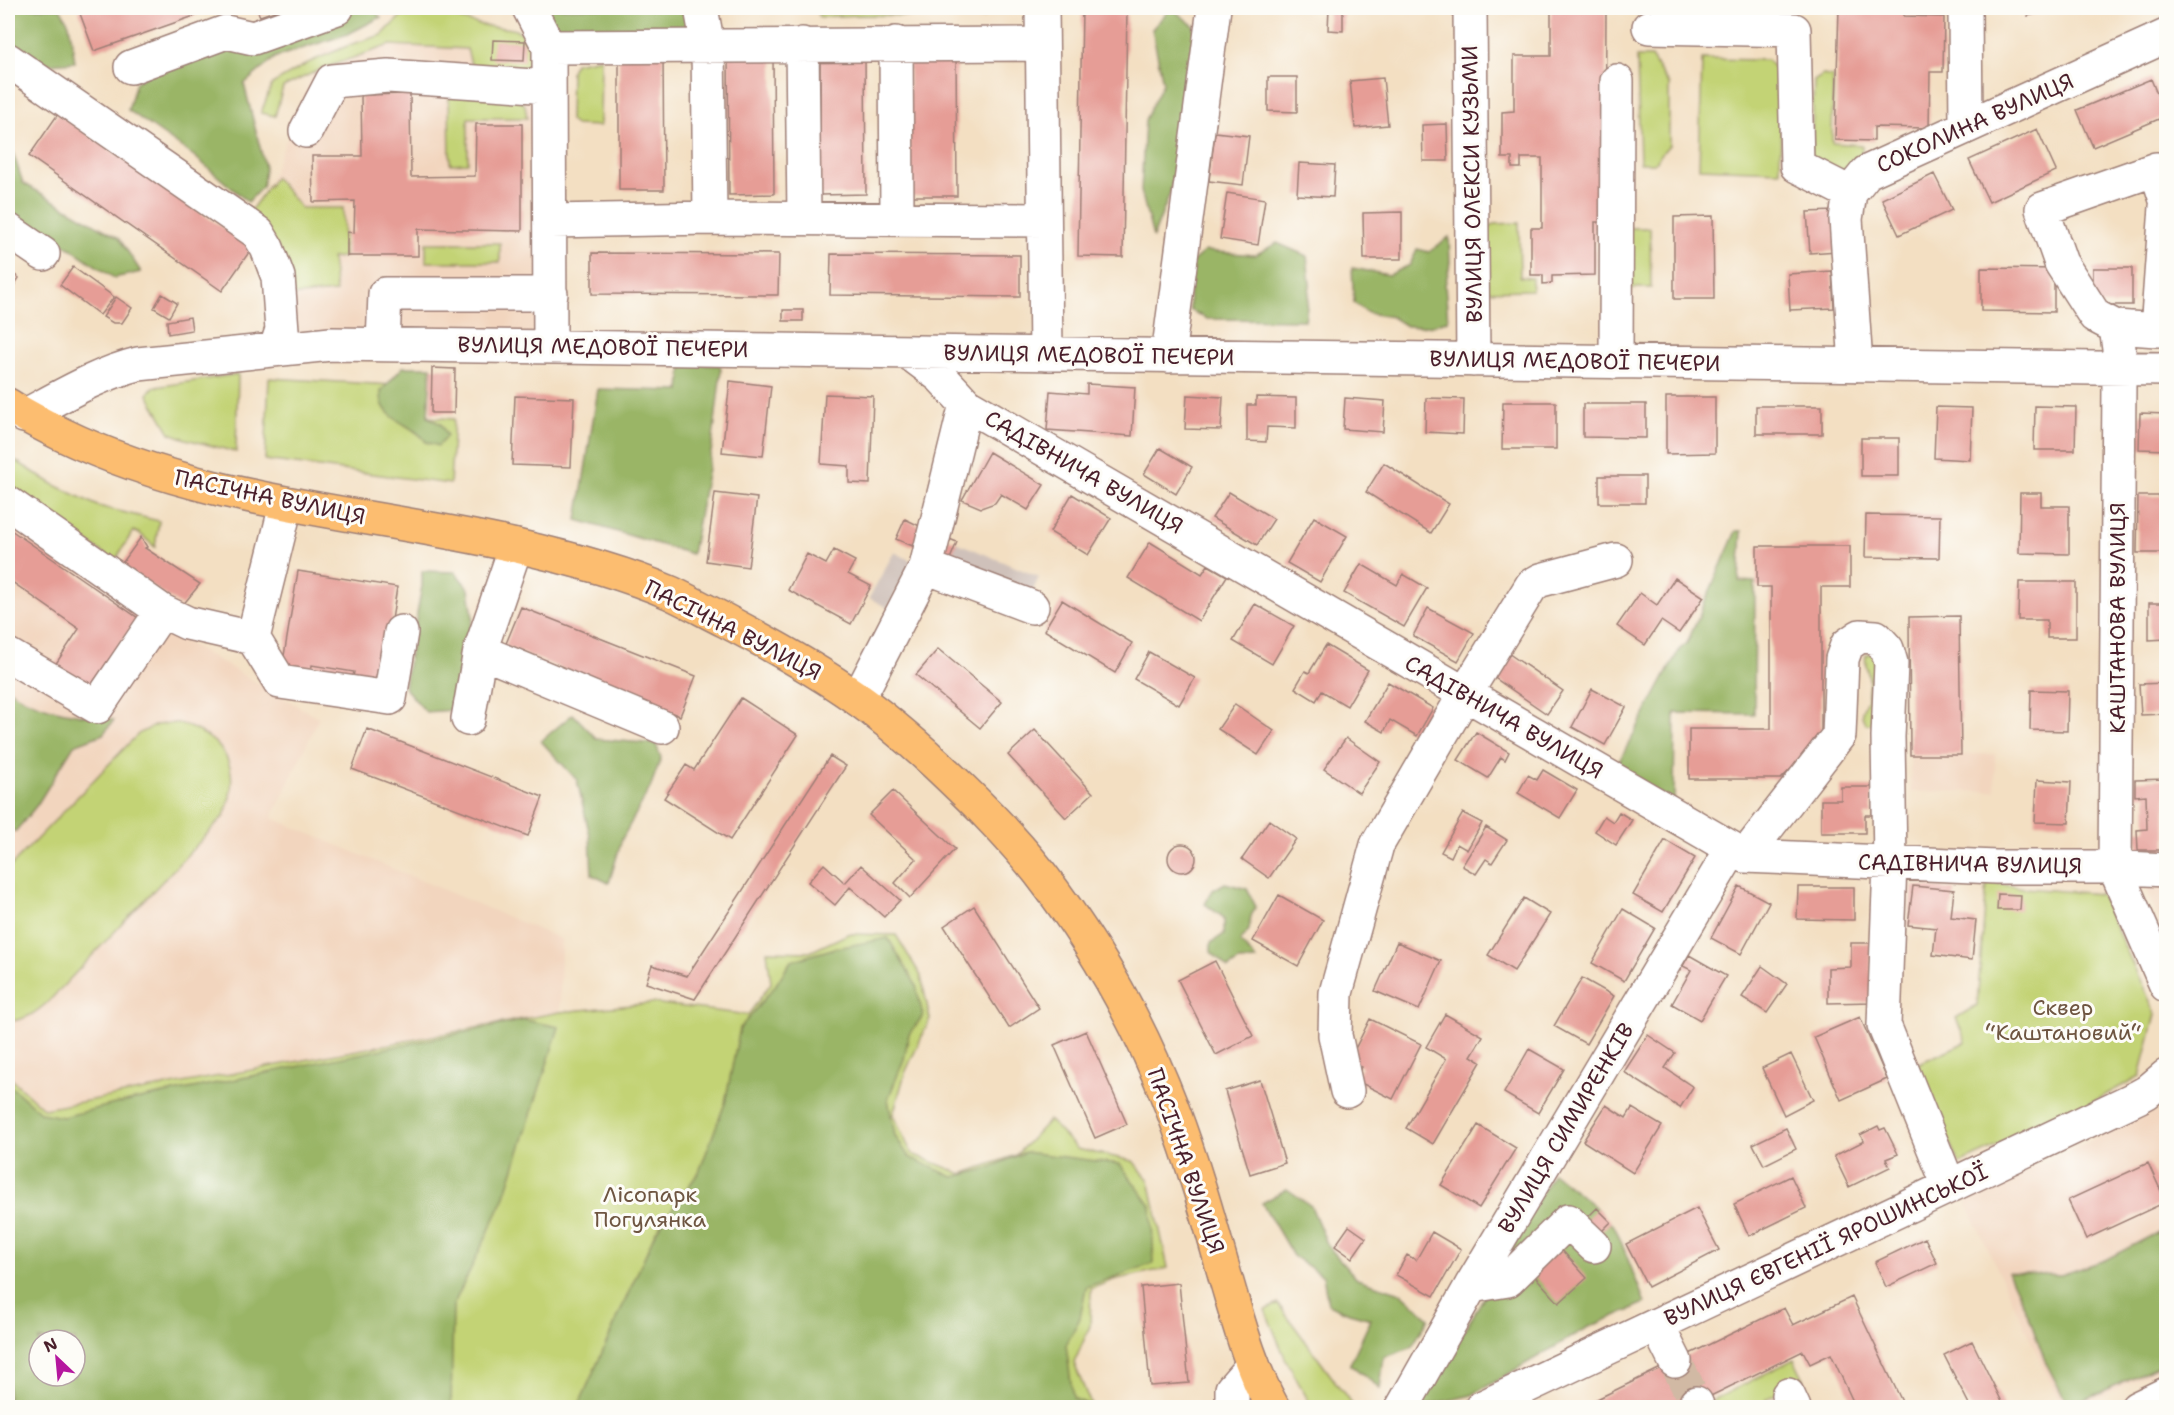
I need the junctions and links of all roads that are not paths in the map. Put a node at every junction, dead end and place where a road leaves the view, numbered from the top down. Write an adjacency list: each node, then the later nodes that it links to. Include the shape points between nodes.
1 (337, 8): 16 (street, via 253,38 226,32)
2 (530, 8): 14 (street)
3 (701, 8): 13 (street)
4 (1042, 8): 12 (street)
5 (1214, 8): 38 (street)
6 (1470, 8): 39 (street, ВУЛИЦЯ ОЛЕКСИ КУЗЬМИ)
7 (1965, 8): 19 (street)
8 (1649, 27): 21 (street, via 1794,30 1797,166)
9 (2166, 36): 19 (street, СОКОЛИНА ВУЛИЦЯ)
10 (802, 44): 11 (street); 13 (street); 25 (street)
11 (896, 44): 12 (street); 26 (street)
12 (1042, 44): 27 (street)
13 (708, 46): 14 (street); 24 (street)
14 (549, 47): 18 (street)
15 (8, 60): 35 (street, via 258,233 278,277 282,330)
16 (131, 67)
17 (1617, 81): 40 (street)
18 (549, 87): 20 (street, via 388,76 332,81); 28 (street)
19 (1966, 127): 21 (street, СОКОЛИНА ВУЛИЦЯ, via 1867,172)
20 (306, 131)
21 (1850, 193): 41 (street, via 1846,219)
22 (2166, 200): 32 (street, via 2156,169 2042,208 2061,263 2096,316)
23 (2166, 207): 32 (street, via 2157,330)
24 (710, 218): 25 (street); 28 (street)
25 (804, 218): 26 (street)
26 (897, 218): 27 (street)
27 (1044, 220): 37 (street)
28 (551, 221): 31 (street)
29 (8, 230): 30 (street)
30 (43, 254)
31 (550, 294): 33 (street, via 385,294); 34 (street)
32 (2116, 327): 42 (street, КАШТАНОВА ВУЛИЦЯ)
33 (383, 344): 34 (street, ВУЛИЦЯ МЕДОВОЇ ПЕЧЕРИ); 35 (street, ВУЛИЦЯ МЕДОВОЇ ПЕЧЕРИ)
34 (550, 347): 36 (street, ВУЛИЦЯ МЕДОВОЇ ПЕЧЕРИ)
35 (276, 348): 45 (street, ВУЛИЦЯ МЕДОВОЇ ПЕЧЕРИ, via 138,364)
36 (908, 352): 37 (street, ВУЛИЦЯ МЕДОВОЇ ПЕЧЕРИ); 44 (street, САДІВНИЧА ВУЛИЦЯ, via 940,376)
37 (1046, 354): 38 (street, ВУЛИЦЯ МЕДОВОЇ ПЕЧЕРИ)
38 (1168, 356): 39 (street, ВУЛИЦЯ МЕДОВОЇ ПЕЧЕРИ)
39 (1473, 360): 40 (street, ВУЛИЦЯ МЕДОВОЇ ПЕЧЕРИ)
40 (1616, 362): 41 (street, ВУЛИЦЯ МЕДОВОЇ ПЕЧЕРИ)
41 (1856, 365): 42 (street, ВУЛИЦЯ МЕДОВОЇ ПЕЧЕРИ)
42 (2119, 369): 43 (street, ВУЛИЦЯ МЕДОВОЇ ПЕЧЕРИ); 65 (street, КАШТАНОВА ВУЛИЦЯ)
43 (2166, 369)
44 (966, 404): 50 (street); 57 (street, САДІВНИЧА ВУЛИЦЯ)
45 (16, 410): 47 (main road, ПАСІЧНА ВУЛИЦЯ, via 130,465)
46 (8, 503): 52 (street)
47 (286, 505): 48 (main road, ПАСІЧНА ВУЛИЦЯ); 54 (street)
48 (516, 546): 55 (street); 58 (main road, ПАСІЧНА ВУЛИЦЯ, via 578,561 671,594 785,652)
49 (1617, 560): 57 (street, via 1532,585)
50 (926, 567): 51 (street); 58 (street)
51 (1032, 607)
52 (162, 611): 54 (street, via 187,623); 56 (street, via 97,707)
53 (401, 632): 54 (street, via 390,698 280,682)
54 (253, 638)
55 (480, 651): 59 (street); 60 (street)
56 (8, 655)
57 (1465, 694): 63 (street, САДІВНИЧА ВУЛИЦЯ); 69 (street, via 1377,845 1336,993 1335,1035)
58 (858, 699): 75 (main road, ПАСІЧНА ВУЛИЦЯ, via 927,756 1006,834 1039,872 1098,960 1150,1055 1175,1116)
59 (468, 718)
60 (662, 726)
61 (1839, 735): 62 (street); 62 (street, via 1843,653 1853,639 1868,636 1882,642 1890,656); 63 (street, ВУЛИЦЯ СИМИРЕНКІВ)
62 (1888, 737): 64 (street)
63 (1738, 852): 64 (street, САДІВНИЧА ВУЛИЦЯ); 72 (street, ВУЛИЦЯ СИМИРЕНКІВ)
64 (1890, 863): 65 (street, САДІВНИЧА ВУЛИЦЯ); 70 (street, via 1884,1025)
65 (2115, 867): 66 (street, САДІВНИЧА ВУЛИЦЯ); 67 (street)
66 (2166, 870)
67 (2166, 985)
68 (2166, 1076): 70 (street, ВУЛИЦЯ ЄВГЕНІЇ ЯРОШИНСЬКОЇ, via 2138,1097)
69 (1347, 1091)
70 (1949, 1186): 73 (street, ВУЛИЦЯ ЄВГЕНІЇ ЯРОШИНСЬКОЇ)
71 (1594, 1246): 72 (street, via 1568,1221 1508,1280)
72 (1471, 1286): 79 (street, ВУЛИЦЯ СИМИРЕНКІВ)
73 (1657, 1325): 74 (street); 80 (street, ВУЛИЦЯ ЄВГЕНІЇ ЯРОШИНСЬКОЇ)
74 (1675, 1361)
75 (1253, 1365): 77 (street, via 1232,1389); 78 (main road, ПАСІЧНА ВУЛИЦЯ)
76 (2166, 1394): 81 (street)
77 (1232, 1407)
78 (1273, 1407)
79 (1402, 1407)
80 (1481, 1407)
81 (2137, 1407)

